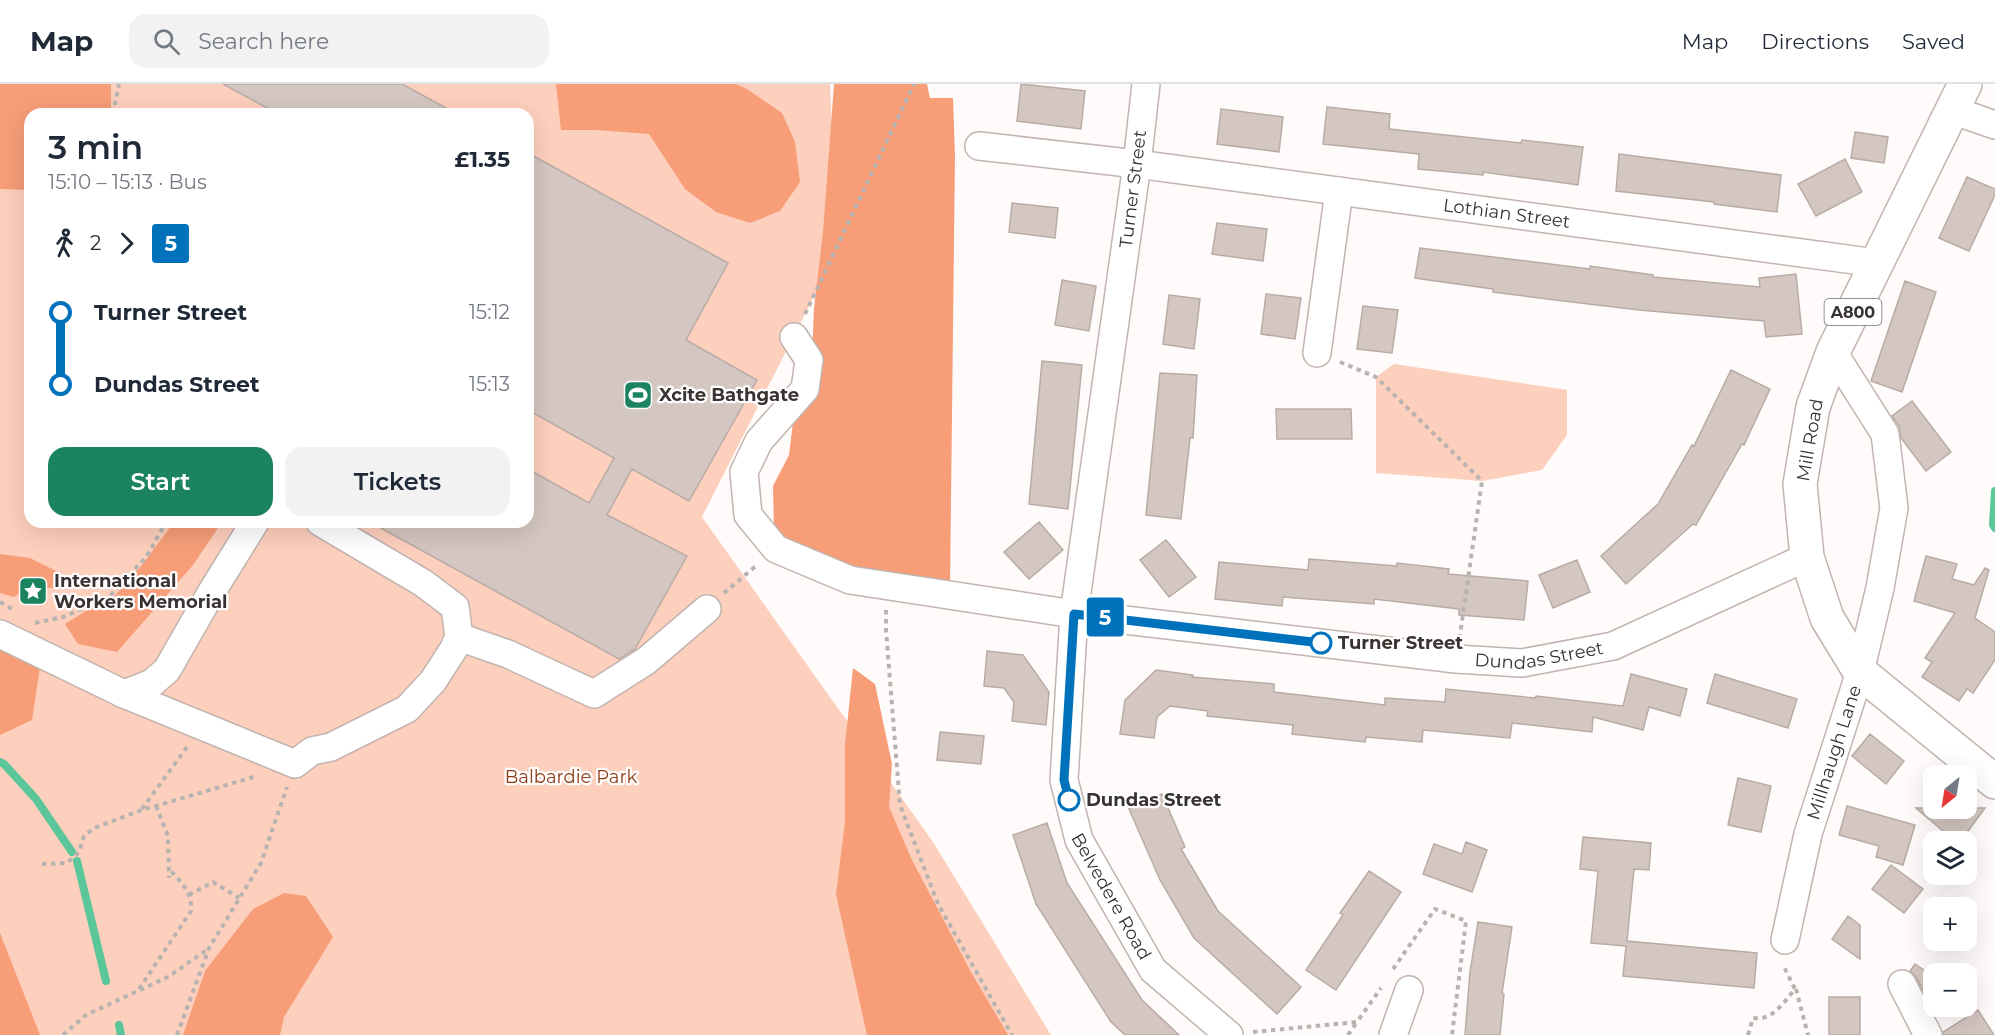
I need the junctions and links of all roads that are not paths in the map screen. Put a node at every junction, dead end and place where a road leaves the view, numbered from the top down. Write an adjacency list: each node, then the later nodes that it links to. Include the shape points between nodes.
1 (1146, 84): 5 (street, Turner Street)
2 (1959, 97): 3 (street); 7 (main road, Mill Road / A800)
3 (1995, 125)
4 (979, 146): 5 (street, Lothian Street)
5 (1137, 164): 6 (street, Lothian Street); 15 (street, Turner Street)
6 (1339, 191): 7 (street, Lothian Street); 10 (street)
7 (1877, 263): 9 (main road, Mill Road / A800)
8 (794, 337): 15 (street, Dundas Street, via 809,360 806,388 759,441 744,472 748,515 776,549 850,580)
9 (1833, 352): 13 (main road, Mill Road / A800, via 1813,407 1800,484); 18 (street, Millhaugh Lane, via 1884,434 1894,508)
10 (1317, 353)
11 (251, 528): 19 (street, via 167,670 152,683)
12 (330, 528): 17 (street, via 423,583 455,607)
13 (1807, 557): 15 (street, Dundas Street, via 1614,646 1522,663 1456,659); 18 (main road, Mill Road / A800, via 1827,618)
14 (707, 609): 17 (street, via 646,661 594,694 508,654)
15 (1074, 614): 24 (street, Belvedere Road, via 1064,780 1079,840 1153,970)
16 (0, 634): 19 (street)
17 (459, 637): 19 (street, via 433,681 407,709 331,747 312,751 295,764)
18 (1860, 672): 20 (main road, A800); 21 (street, Millhaugh Lane, via 1808,834)
19 (124, 694)
20 (1995, 782)
21 (1785, 940)
22 (1902, 984): 26 (street)
23 (1409, 990): 25 (street)
24 (1229, 1035)
25 (1393, 1035)
26 (1928, 1035)

